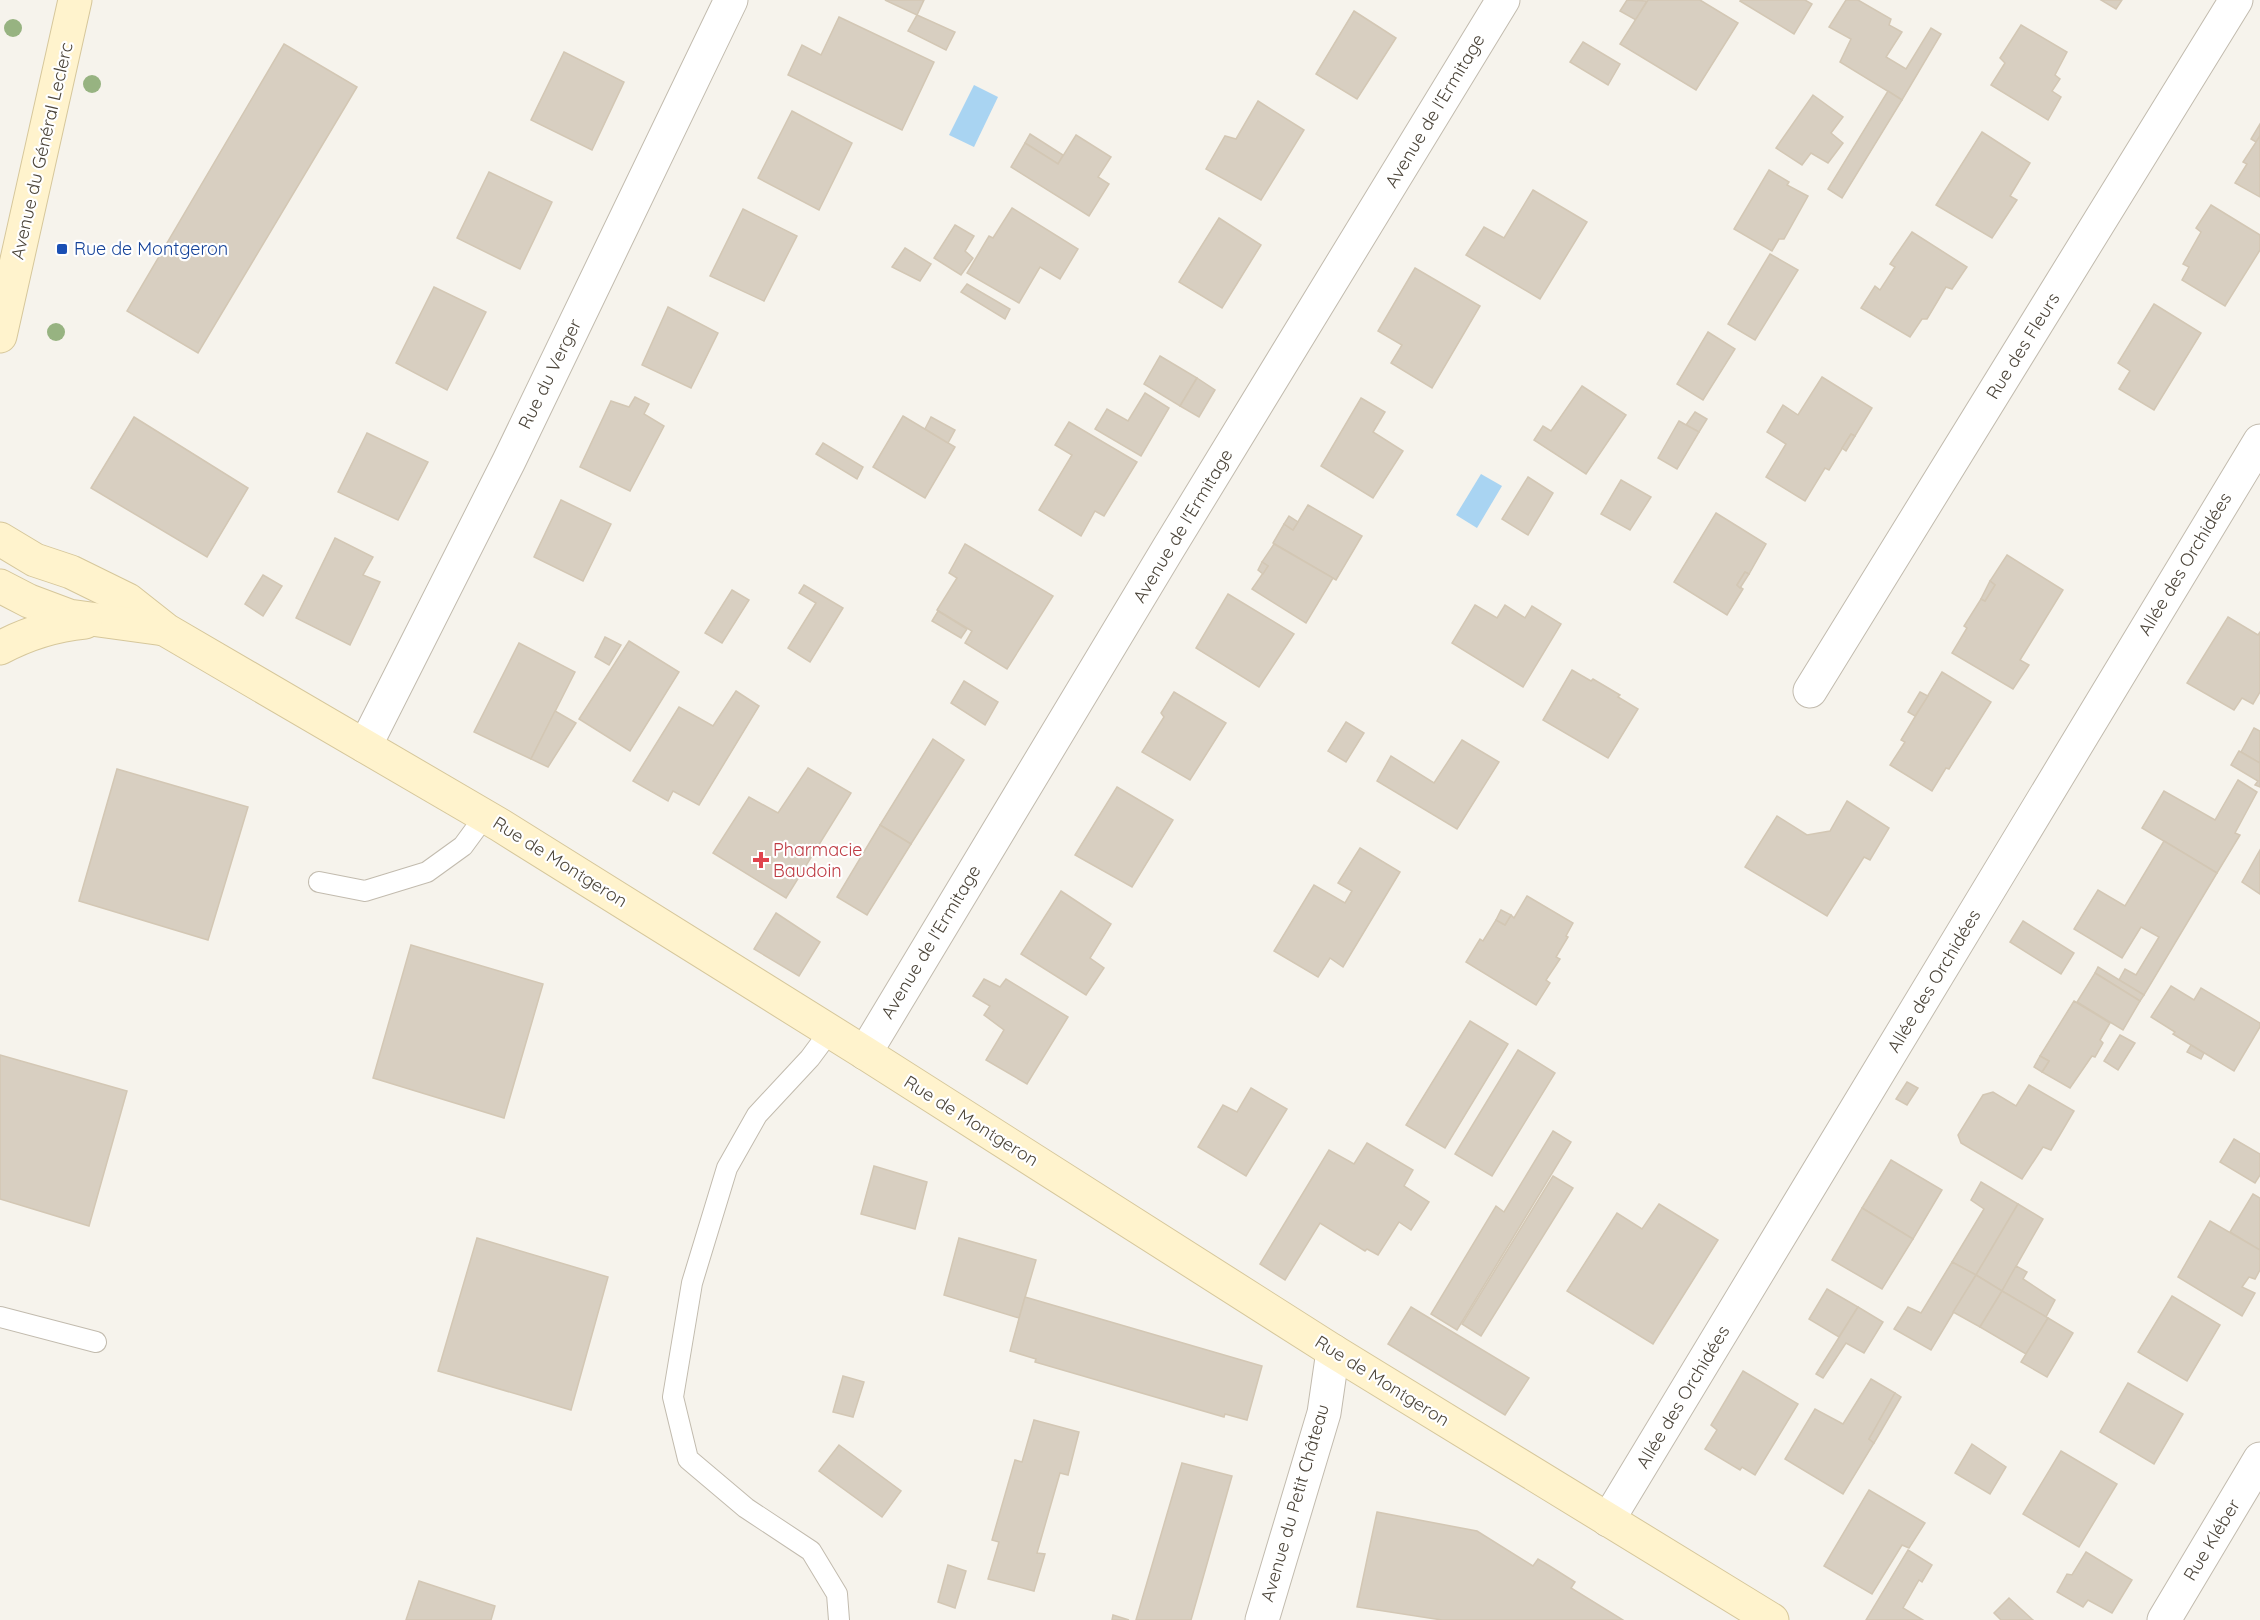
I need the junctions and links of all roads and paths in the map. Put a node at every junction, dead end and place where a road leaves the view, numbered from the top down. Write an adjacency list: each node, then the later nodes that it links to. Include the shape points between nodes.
1 (75, 0): 5 (street, Avenue du Général Leclerc)
2 (731, 0): 13 (street, Rue du Verger, via 509,461)
3 (1503, 0): 17 (street, Avenue de l'Ermitage)
4 (2236, 0): 12 (street, Rue des Fleurs)
5 (0, 336)
6 (2260, 441): 22 (street, Allée des Orchidées)
7 (0, 539): 10 (street, Rue de Montgeron, via 35,560 71,572 128,600)
8 (0, 586): 9 (street, Rue de Montgeron, via 69,616)
9 (96, 620): 10 (street, Rue de Montgeron); 11 (street, Rue de Montgeron, via 57,625)
10 (166, 630): 13 (street, Rue de Montgeron)
11 (0, 648)
12 (1810, 691)
13 (365, 746): 14 (street, Rue de Montgeron)
14 (485, 816): 15 (lane, via 463,846 427,872 365,891); 16 (street, Rue de Montgeron)
15 (319, 882)
16 (830, 1031): 17 (street, Rue de Montgeron); 23 (lane, via 757,1115 727,1168 692,1284 674,1397 688,1459 746,1508 812,1551 837,1594)
17 (865, 1053): 20 (street, Rue de Montgeron)
18 (0, 1317): 19 (lane)
19 (96, 1341)
20 (1333, 1351): 22 (street, Rue de Montgeron); 24 (street, Avenue du Petit Château, via 1324,1413)
21 (2260, 1459): 26 (street, Rue Kléber)
22 (1608, 1520): 25 (street, Rue de Montgeron)
23 (839, 1620)
24 (1262, 1620)
25 (1772, 1620)
26 (2164, 1620)

